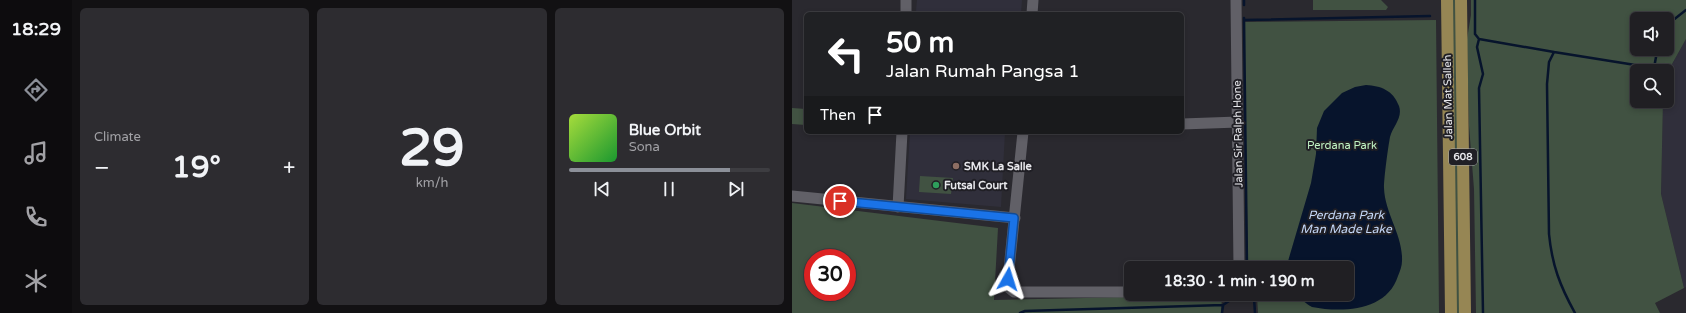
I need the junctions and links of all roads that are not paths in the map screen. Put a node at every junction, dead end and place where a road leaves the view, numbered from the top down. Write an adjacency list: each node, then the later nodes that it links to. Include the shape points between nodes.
1 (906, 0): 6 (street)
2 (1033, 0): 7 (street)
3 (1236, 0): 8 (street, Jalan Sir Ralph Hone)
4 (1447, 0): 17 (main road, Jalan Mat Salleh / 608)
5 (1461, 0): 18 (main road, Jalan Mat Salleh / 608)
6 (906, 12)
7 (1032, 12)
8 (1238, 122): 9 (street); 15 (street, Jalan Sir Ralph Hone)
9 (1184, 124)
10 (902, 134): 13 (street)
11 (1023, 134): 14 (street)
12 (792, 196): 13 (street)
13 (898, 207): 14 (street)
14 (1014, 218): 16 (street, via 1008,279 1009,288 1014,292)
15 (1239, 261)
16 (1124, 292)
17 (1451, 313)
18 (1464, 313)

